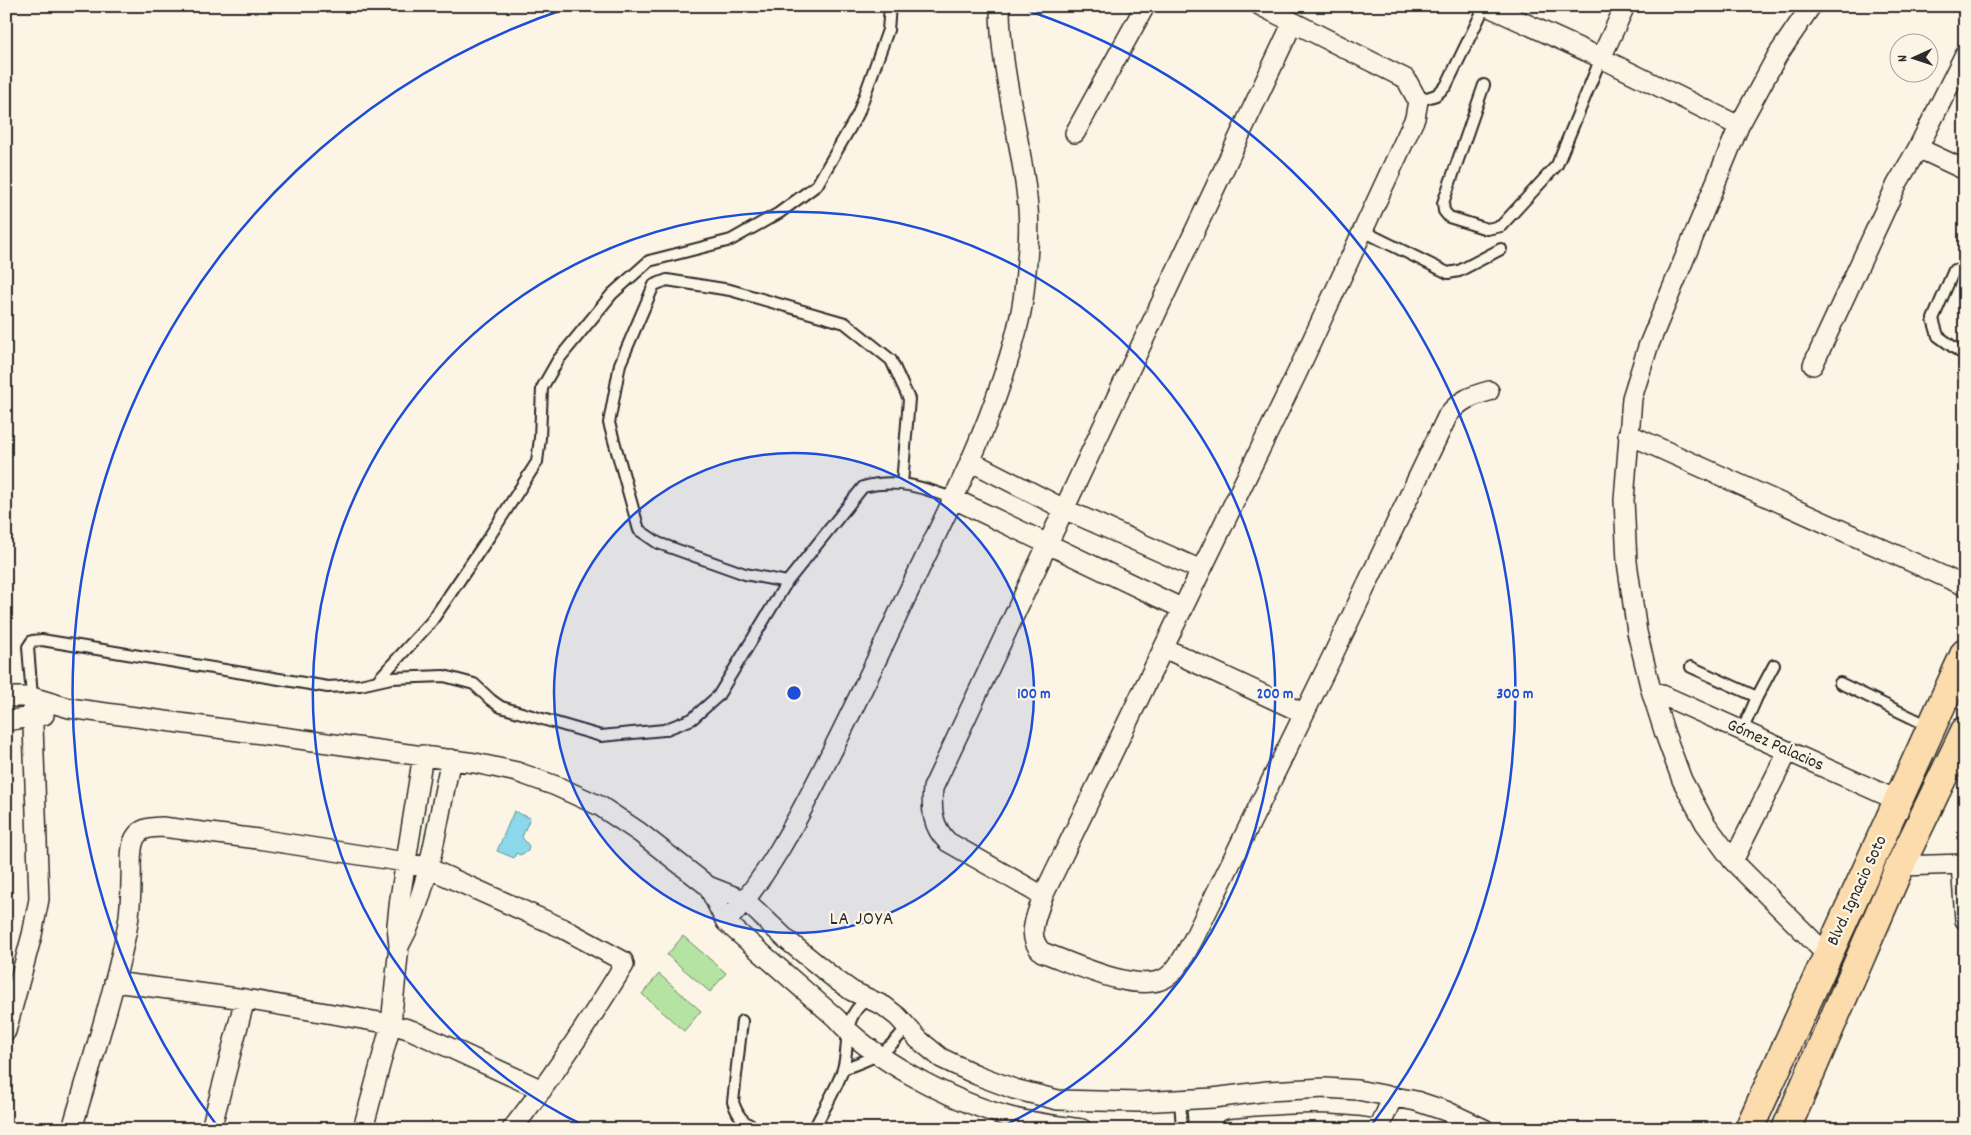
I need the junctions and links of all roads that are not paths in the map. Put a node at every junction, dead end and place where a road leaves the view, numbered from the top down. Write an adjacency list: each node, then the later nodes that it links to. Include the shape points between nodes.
1 (890, 6): 37 (lane, via 888,30 858,114 817,185 779,213 731,240 649,261 612,294 558,360 542,388 537,462 431,622)
2 (1000, 6): 24 (street, via 1009,92 1028,201 1028,242 1024,295 1013,346)
3 (1145, 6): 14 (street)
4 (1260, 6): 8 (street)
5 (1486, 6): 10 (street); 12 (lane, via 1446,86 1436,95)
6 (1624, 6): 10 (street)
7 (1811, 6): 13 (street, via 1777,56)
8 (1293, 22): 12 (street, via 1406,79); 27 (street)
9 (1965, 54): 15 (street)
10 (1601, 58): 11 (lane, via 1558,165 1501,226 1487,229 1449,218 1443,202); 13 (street)
11 (1484, 85)
12 (1418, 100): 17 (street, via 1415,118)
13 (1740, 126): 23 (street, via 1648,347 1632,398)
14 (1075, 133)
15 (1918, 148): 16 (street); 21 (street, via 1897,184)
16 (1965, 170)
17 (1363, 231): 18 (lane, via 1448,273 1459,271); 29 (street)
18 (1501, 249)
19 (1954, 270): 20 (lane, via 1933,319 1938,336 1960,352)
20 (1965, 352)
21 (1813, 365)
22 (1488, 391): 44 (street, via 1468,397 1448,415)
23 (1628, 434): 31 (street); 39 (street, via 1624,500 1627,562)
24 (970, 461): 26 (street); 27 (street)
25 (902, 484): 26 (lane, via 915,485); 30 (lane, via 880,482 863,487); 30 (lane, via 909,399 892,360 845,323 730,290 667,280 654,285 620,364 609,423 639,530 658,543 745,574)
26 (952, 498): 28 (street); 63 (street, via 796,824)
27 (1064, 509): 28 (street); 29 (street)
28 (1048, 544): 32 (street); 62 (street, via 933,788 932,804 934,821 948,842)
29 (1201, 570): 32 (street)
30 (787, 582): 37 (lane, via 718,696 692,719 664,730 602,736 501,707 474,684 444,676)
31 (1965, 586)
32 (1183, 609): 33 (street)
33 (1164, 648): 44 (street); 62 (street)
34 (1965, 653): 47 (main road, Blvd. Ignacio Soto)
35 (1774, 666): 42 (lane)
36 (1691, 667): 42 (lane)
37 (377, 681): 41 (lane, via 360,686 328,687 42,640 32,641 28,647)
38 (1840, 683): 47 (lane)
39 (1651, 690): 48 (street, Gómez Palacios); 56 (street, via 1682,780 1705,823)
40 (6, 697): 41 (street)
41 (32, 697): 43 (street); 45 (street)
42 (1757, 697): 48 (lane)
43 (69, 708): 45 (street); 51 (street)
44 (1304, 713): 62 (street, via 1193,940 1176,970 1167,977 1158,982 1126,982 1042,952 1032,936)
45 (33, 718): 46 (street); 75 (street, via 39,899)
46 (6, 721)
47 (1932, 727): 53 (main road, Blvd. Ignacio Soto)
48 (1742, 731): 50 (street, Gómez Palacios)
49 (1965, 731): 59 (main road, Blvd. Ignacio Soto)
50 (1788, 751): 53 (street, Gómez Palacios); 56 (street)
51 (423, 755): 52 (street); 54 (street)
52 (451, 759): 55 (street); 61 (street, via 517,772 600,806)
53 (1899, 801): 67 (main road, Blvd. Ignacio Soto)
54 (412, 819): 55 (street); 57 (street)
55 (437, 824): 60 (street)
56 (1733, 861): 67 (street)
57 (405, 862): 60 (street); 66 (street, via 397,925); 68 (street, via 258,839 146,828 135,838 132,849 130,909)
58 (1963, 864): 59 (street); 64 (street)
59 (1900, 866): 94 (main road, Blvd. Ignacio Soto)
60 (428, 868): 66 (street, via 410,926); 78 (street, via 562,928 624,962 589,1022)
61 (708, 886): 63 (street); 65 (street)
62 (1043, 896)
63 (746, 901): 65 (street); 69 (street, via 835,979)
64 (1965, 920)
65 (726, 922): 74 (street)
66 (398, 946): 72 (street)
67 (1828, 956): 93 (main road, Blvd. Ignacio Soto)
68 (114, 982): 70 (street); 81 (street)
69 (867, 998): 73 (street, via 884,1006); 74 (lane, via 854,1012)
70 (245, 999): 72 (street); 82 (street)
71 (742, 1022): 85 (lane, via 733,1102 742,1120)
72 (391, 1024): 78 (street, via 412,1030); 83 (street)
73 (907, 1026): 76 (lane, via 896,1041); 80 (street, via 941,1058 1014,1089 1058,1100)
74 (847, 1031): 76 (street); 77 (lane)
75 (6, 1032)
76 (879, 1055): 77 (lane); 87 (street, via 967,1103 1005,1116)
77 (843, 1069): 86 (lane)
78 (542, 1090): 84 (street)
79 (1393, 1096): 80 (street, via 1325,1088); 91 (street); 92 (street, via 1446,1111)
80 (1180, 1100): 88 (lane)
81 (72, 1129)
82 (211, 1129)
83 (363, 1129)
84 (512, 1129)
85 (759, 1129)
86 (814, 1129)
87 (1082, 1129)
88 (1182, 1129)
89 (1230, 1129): 90 (street, via 1288,1124 1332,1124)
90 (1375, 1129)
91 (1379, 1129)
92 (1484, 1129)
93 (1750, 1129)
94 (1786, 1129)

